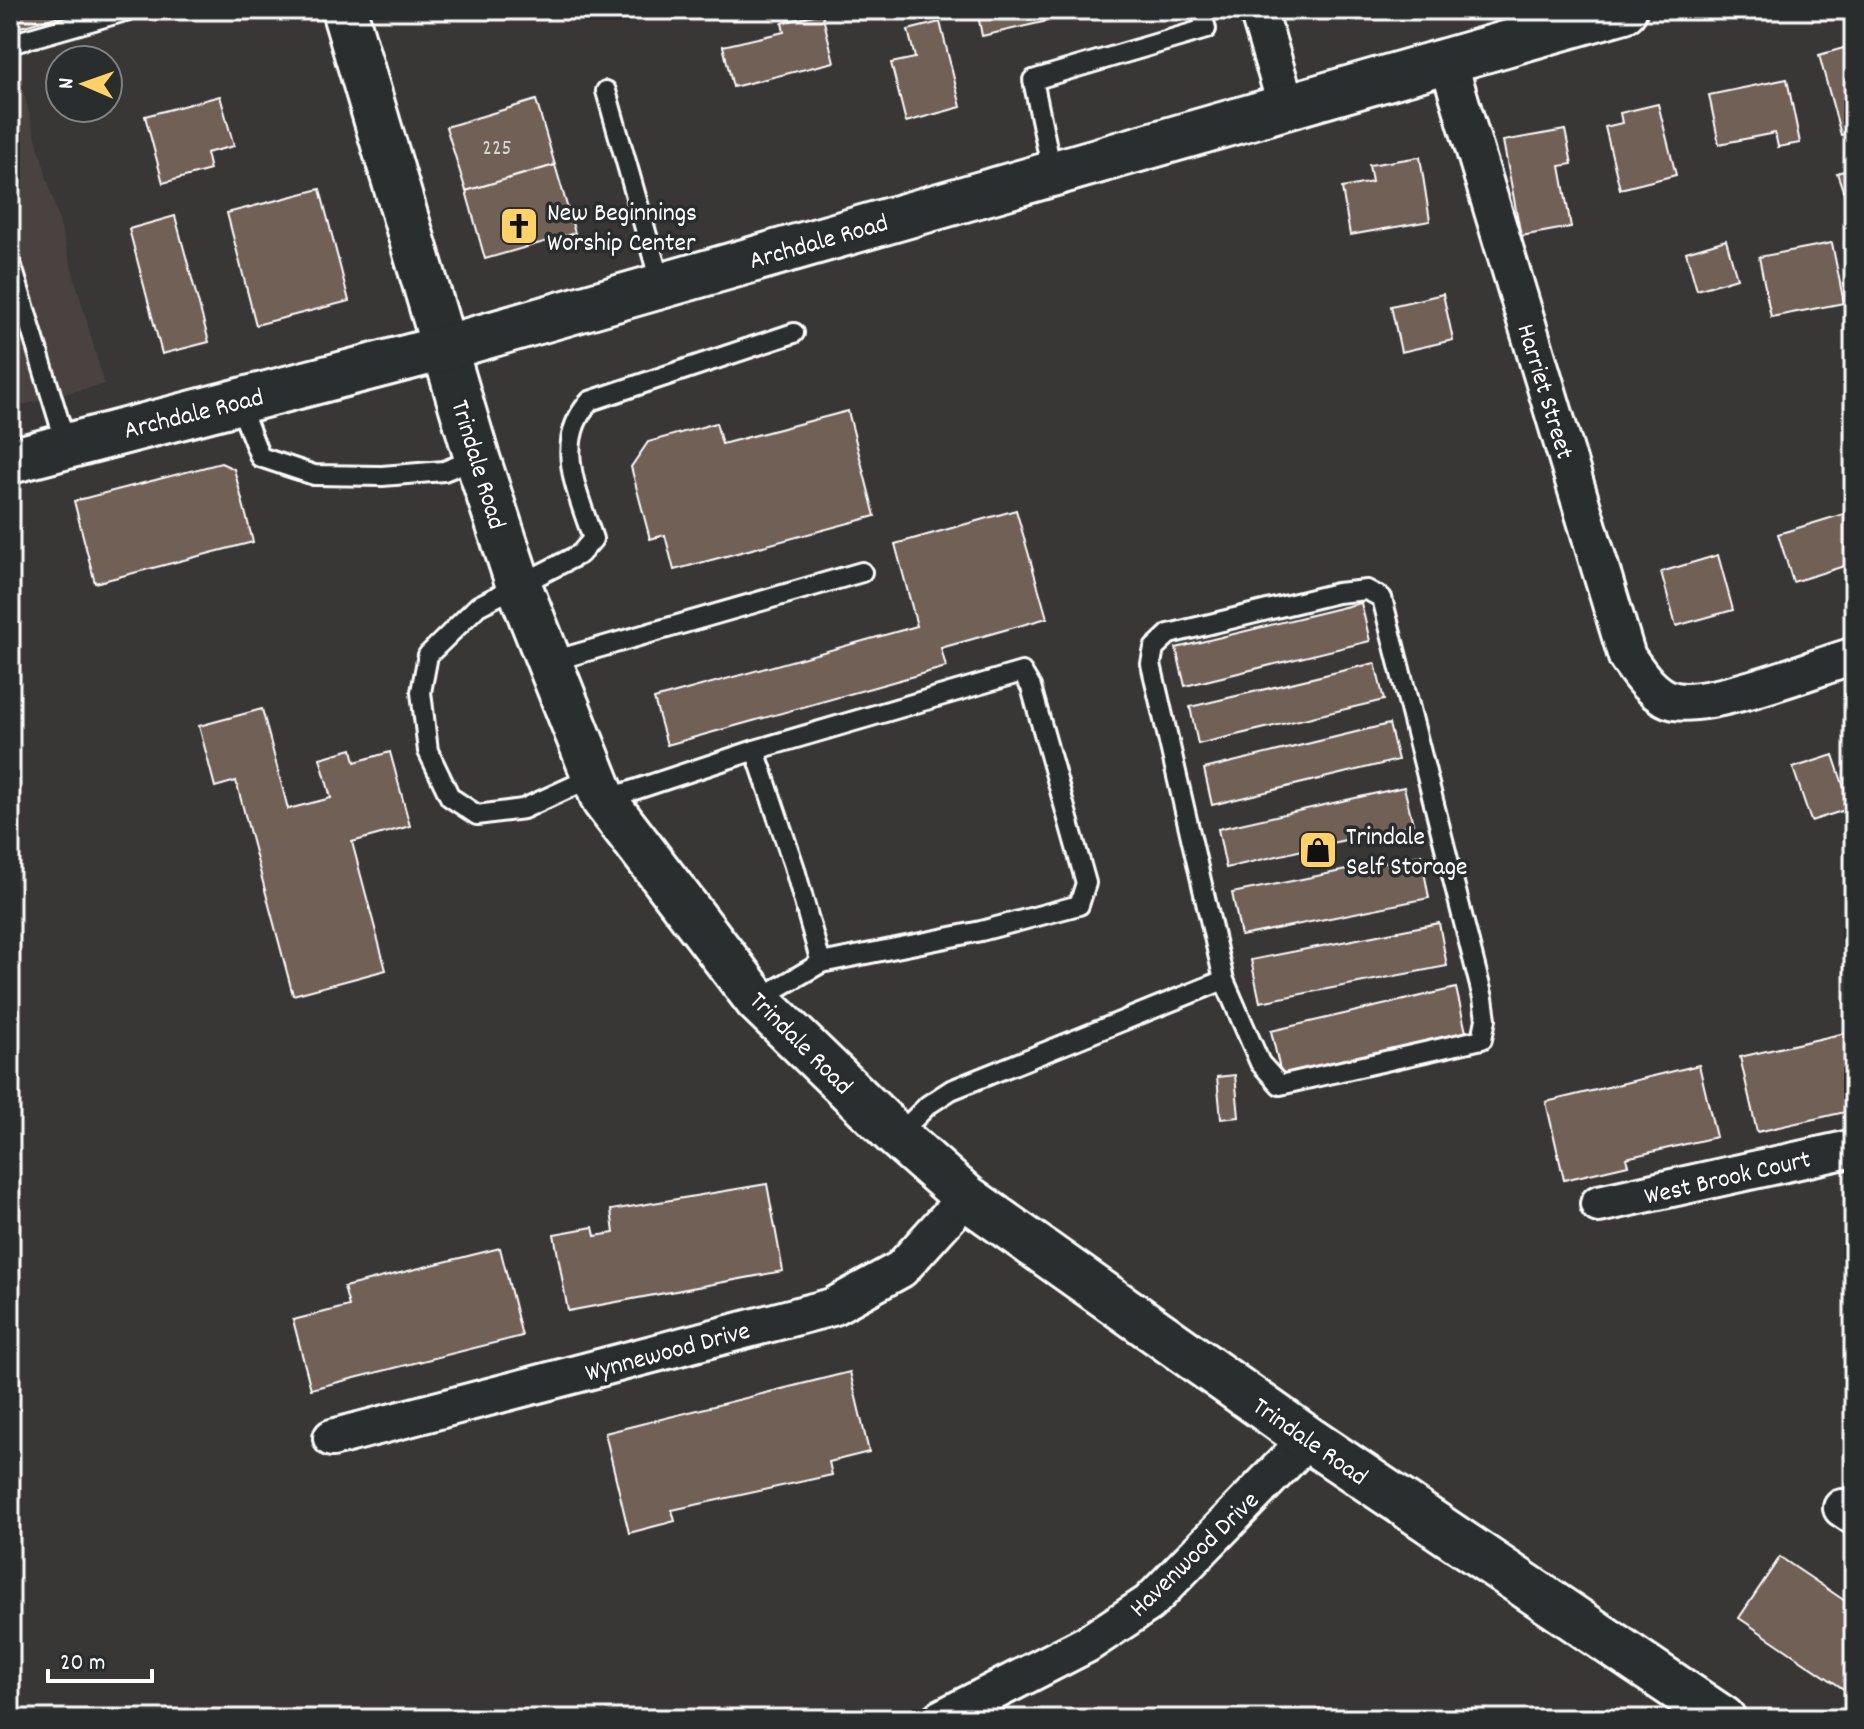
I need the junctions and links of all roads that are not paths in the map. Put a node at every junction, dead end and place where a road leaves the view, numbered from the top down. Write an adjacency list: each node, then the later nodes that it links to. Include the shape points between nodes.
1 (129, 10): 6 (lane)
2 (344, 10): 14 (main road, Trindale Road)
3 (1201, 10): 10 (lane, via 1206,29 1033,80)
4 (1258, 10): 9 (street)
5 (1624, 10): 7 (main road, Archdale Road)
6 (10, 44)
7 (1448, 61): 9 (main road, Archdale Road); 21 (street, Harriet Street, via 1627,657 1645,683 1674,701 1716,698)
8 (606, 91): 12 (lane)
9 (1286, 104): 10 (main road, Archdale Road)
10 (1052, 172): 12 (main road, Archdale Road)
11 (10, 260): 16 (lane)
12 (661, 285): 14 (main road, Archdale Road)
13 (794, 333): 20 (lane, via 590,401 575,417 569,464 593,539 580,554)
14 (444, 348): 15 (main road, Archdale Road); 17 (main road, Trindale Road)
15 (238, 401): 16 (main road, Archdale Road); 17 (lane, via 260,457 314,475 444,471)
16 (66, 444): 18 (main road, Archdale Road)
17 (477, 458): 20 (main road, Trindale Road)
18 (10, 461)
19 (862, 572): 22 (lane)
20 (518, 583): 22 (main road, Trindale Road); 24 (lane, via 478,606 428,655 421,692 428,751 450,797 477,815 523,809)
21 (1854, 656)
22 (549, 662): 24 (main road, Trindale Road)
23 (755, 750): 24 (lane); 25 (lane); 25 (lane, via 1022,672 1031,687 1086,883 1079,905)
24 (599, 788): 27 (main road, Trindale Road)
25 (821, 963): 27 (lane)
26 (1224, 980): 26 (lane, via 1260,1063 1280,1085 1482,1039 1483,998 1382,598 1367,590 1169,634 1154,648 1151,664); 28 (lane, via 951,1090)
27 (757, 1000): 28 (main road, Trindale Road)
28 (897, 1136): 30 (main road, Trindale Road)
29 (1854, 1148): 31 (street, West Brook Court)
30 (966, 1197): 32 (street, Wynnewood Drive, via 901,1269 832,1307); 33 (main road, Trindale Road)
31 (1599, 1204)
32 (332, 1438)
33 (1308, 1439): 34 (street, Havenwood Drive, via 1149,1603 1087,1644); 35 (main road, Trindale Road)
34 (940, 1719)
35 (1723, 1719)

